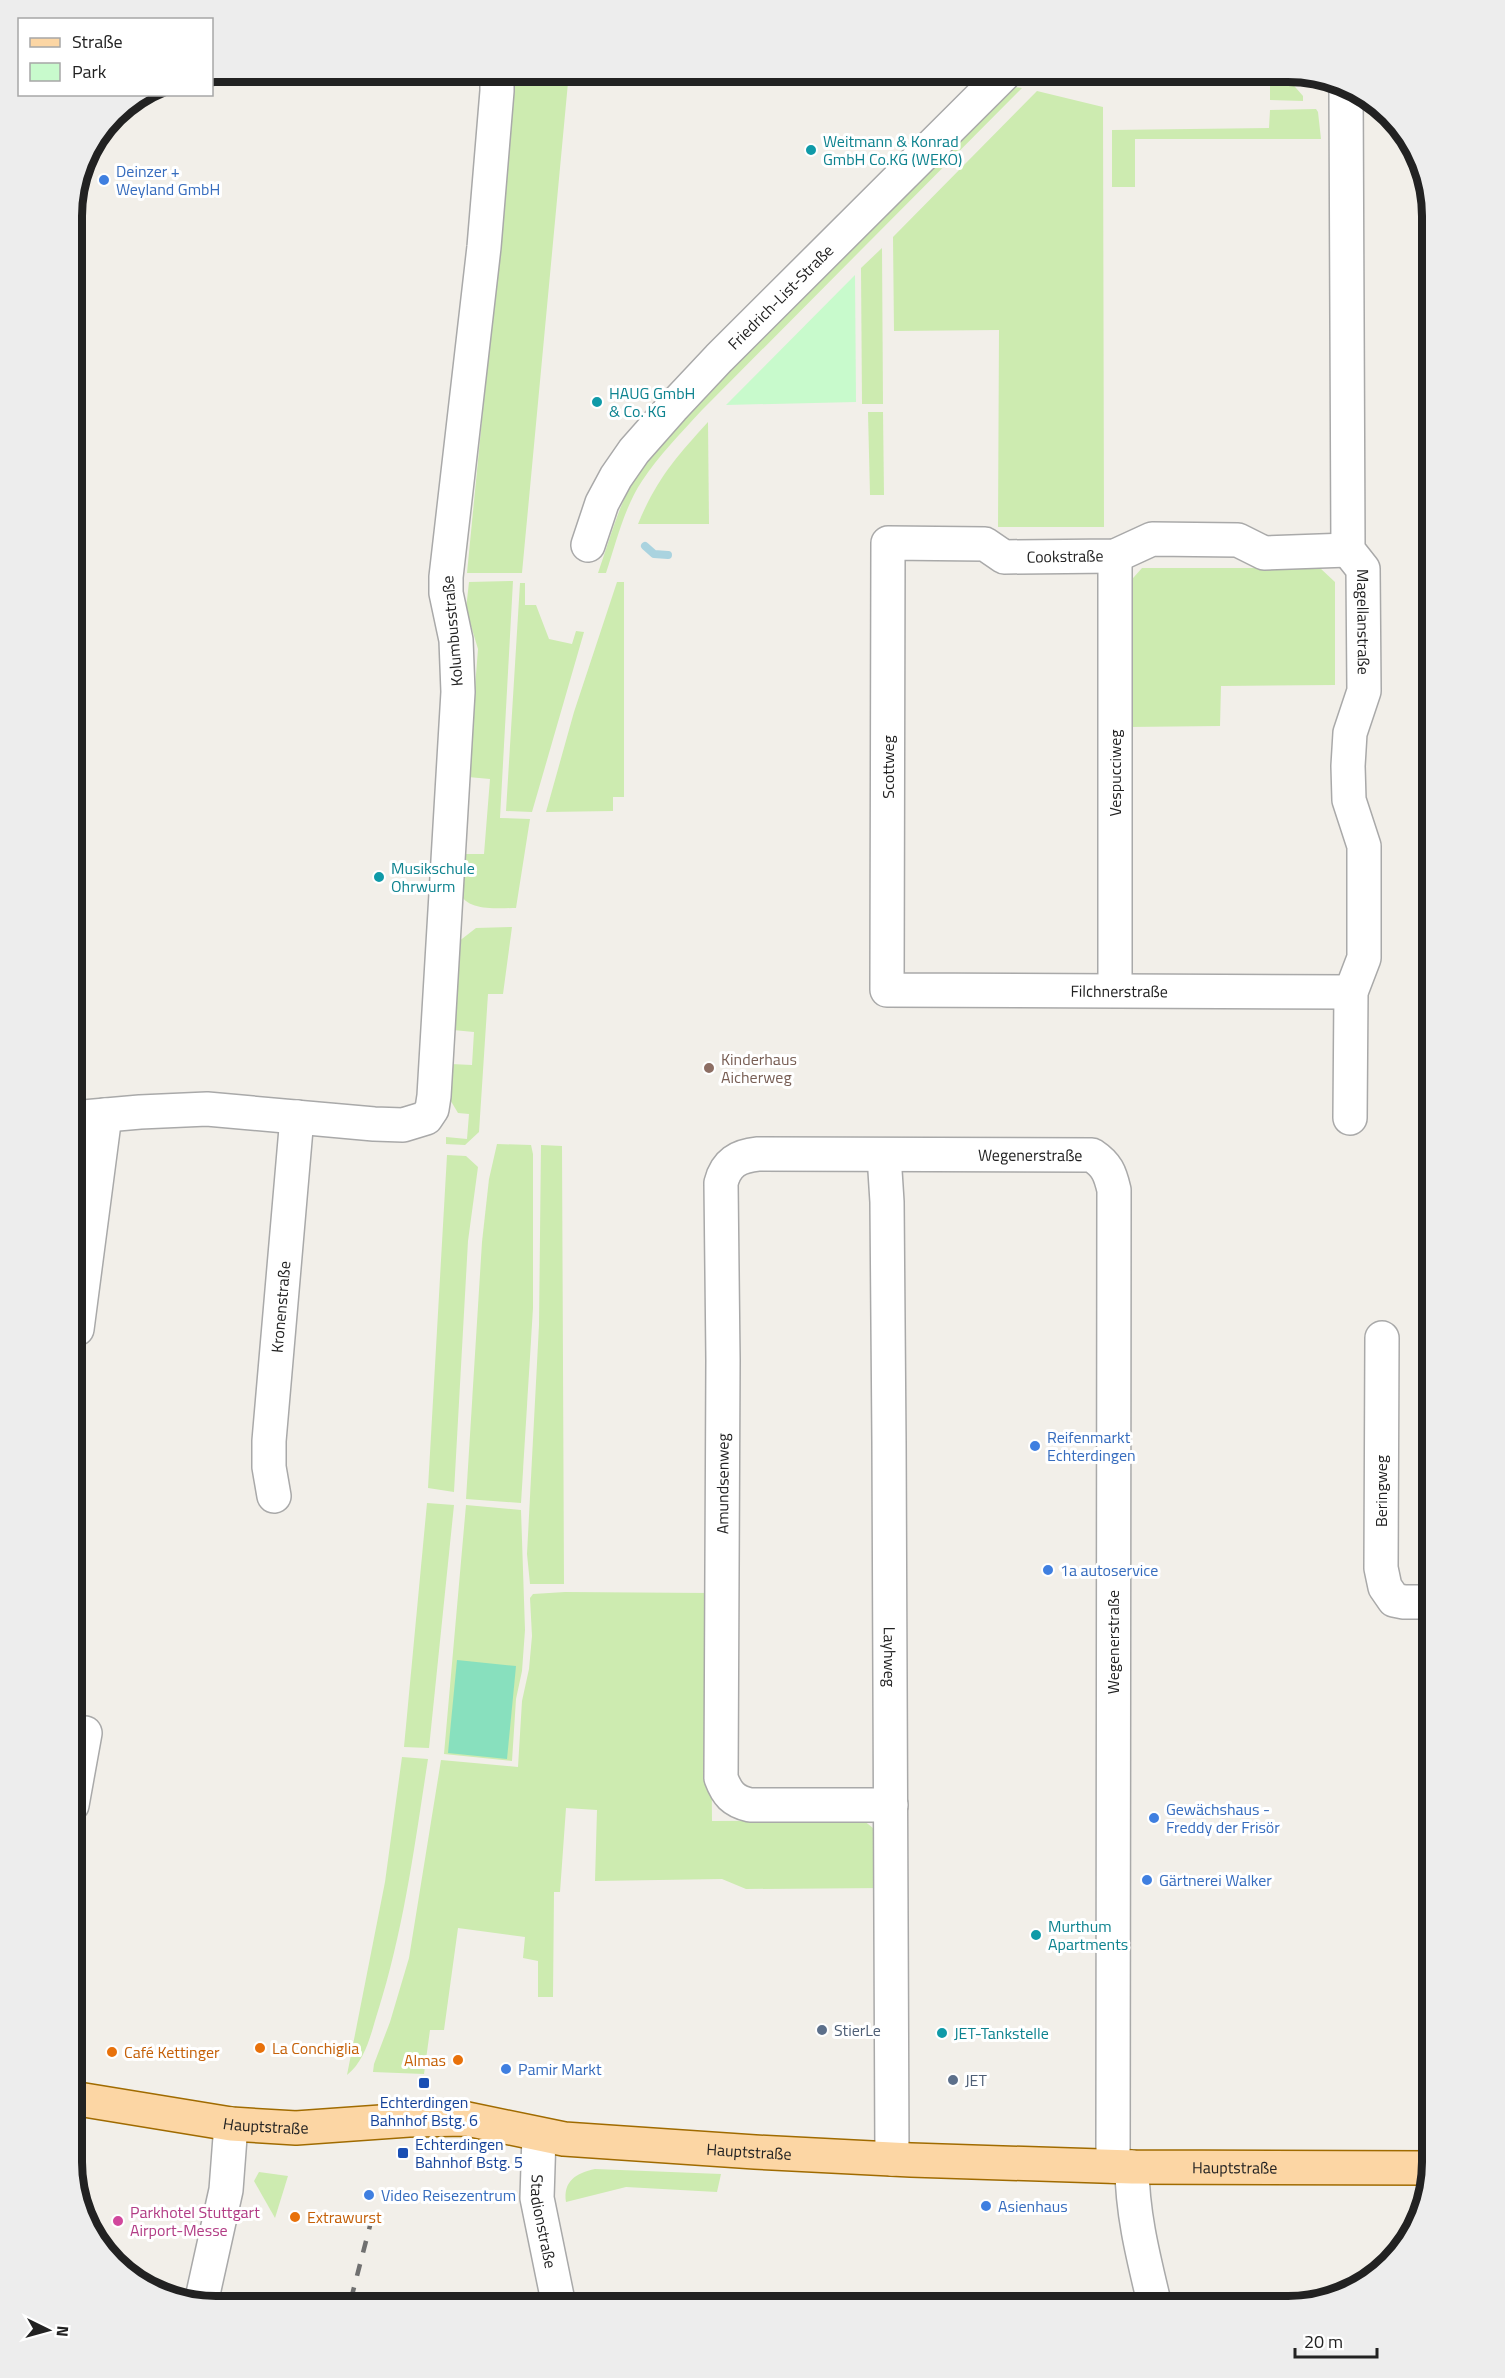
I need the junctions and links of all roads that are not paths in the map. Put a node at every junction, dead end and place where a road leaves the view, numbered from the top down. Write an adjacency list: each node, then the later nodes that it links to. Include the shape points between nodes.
1 (497, 83): 13 (street, Kolumbusstraße, via 484,247 446,577 456,640 458,692 432,1109 426,1118 403,1125)
2 (995, 83): 5 (street, Friedrich-List-Straße, via 719,358 634,451 602,503)
3 (1346, 95): 6 (street, Magellanstraße)
4 (888, 543): 7 (street, Cookstraße, via 985,544 1004,557); 9 (street, Scottweg)
5 (588, 545)
6 (1348, 550): 7 (street, Cookstraße, via 1264,553 1238,540 1152,539); 10 (street, Magellanstraße, via 1363,569 1364,680 1350,733 1348,766 1349,800 1364,846 1364,958)
7 (1115, 556): 8 (street, Vespucciweg)
8 (1115, 989): 9 (street, Filchnerstraße); 10 (street, Filchnerstraße)
9 (887, 990)
10 (1351, 992): 14 (street, Magellanstraße)
11 (105, 1115): 12 (street); 13 (street, via 207,1109); 16 (street)
12 (83, 1117)
13 (297, 1117): 18 (street, Kronenstraße, via 269,1442)
14 (1350, 1118)
15 (884, 1155): 22 (street, Layhweg); 22 (street, Amundsenweg, via 758,1154 741,1156 724,1172 721,1778 737,1802 750,1805); 27 (street, Wegenerstraße, via 1092,1155 1110,1171 1114,1190)
16 (82, 1287)
17 (1382, 1338): 19 (street, Beringweg, via 1381,1568 1384,1587 1394,1600)
18 (274, 1496)
19 (1422, 1602)
20 (85, 1733): 21 (street)
21 (82, 1748)
22 (891, 1805): 26 (street, Layhweg)
23 (82, 2100): 24 (main road, Hauptstraße)
24 (231, 2124): 25 (main road, Hauptstraße, via 296,2128 467,2119); 29 (street, via 226,2190)
25 (539, 2135): 26 (main road, Hauptstraße); 30 (street, Stadionstraße, via 537,2198)
26 (892, 2159): 27 (main road, Hauptstraße)
27 (1122, 2166): 28 (main road, Hauptstraße); 31 (street, Wegenerstraße)
28 (1422, 2168)
29 (203, 2294)
30 (557, 2295)
31 (1153, 2296)

